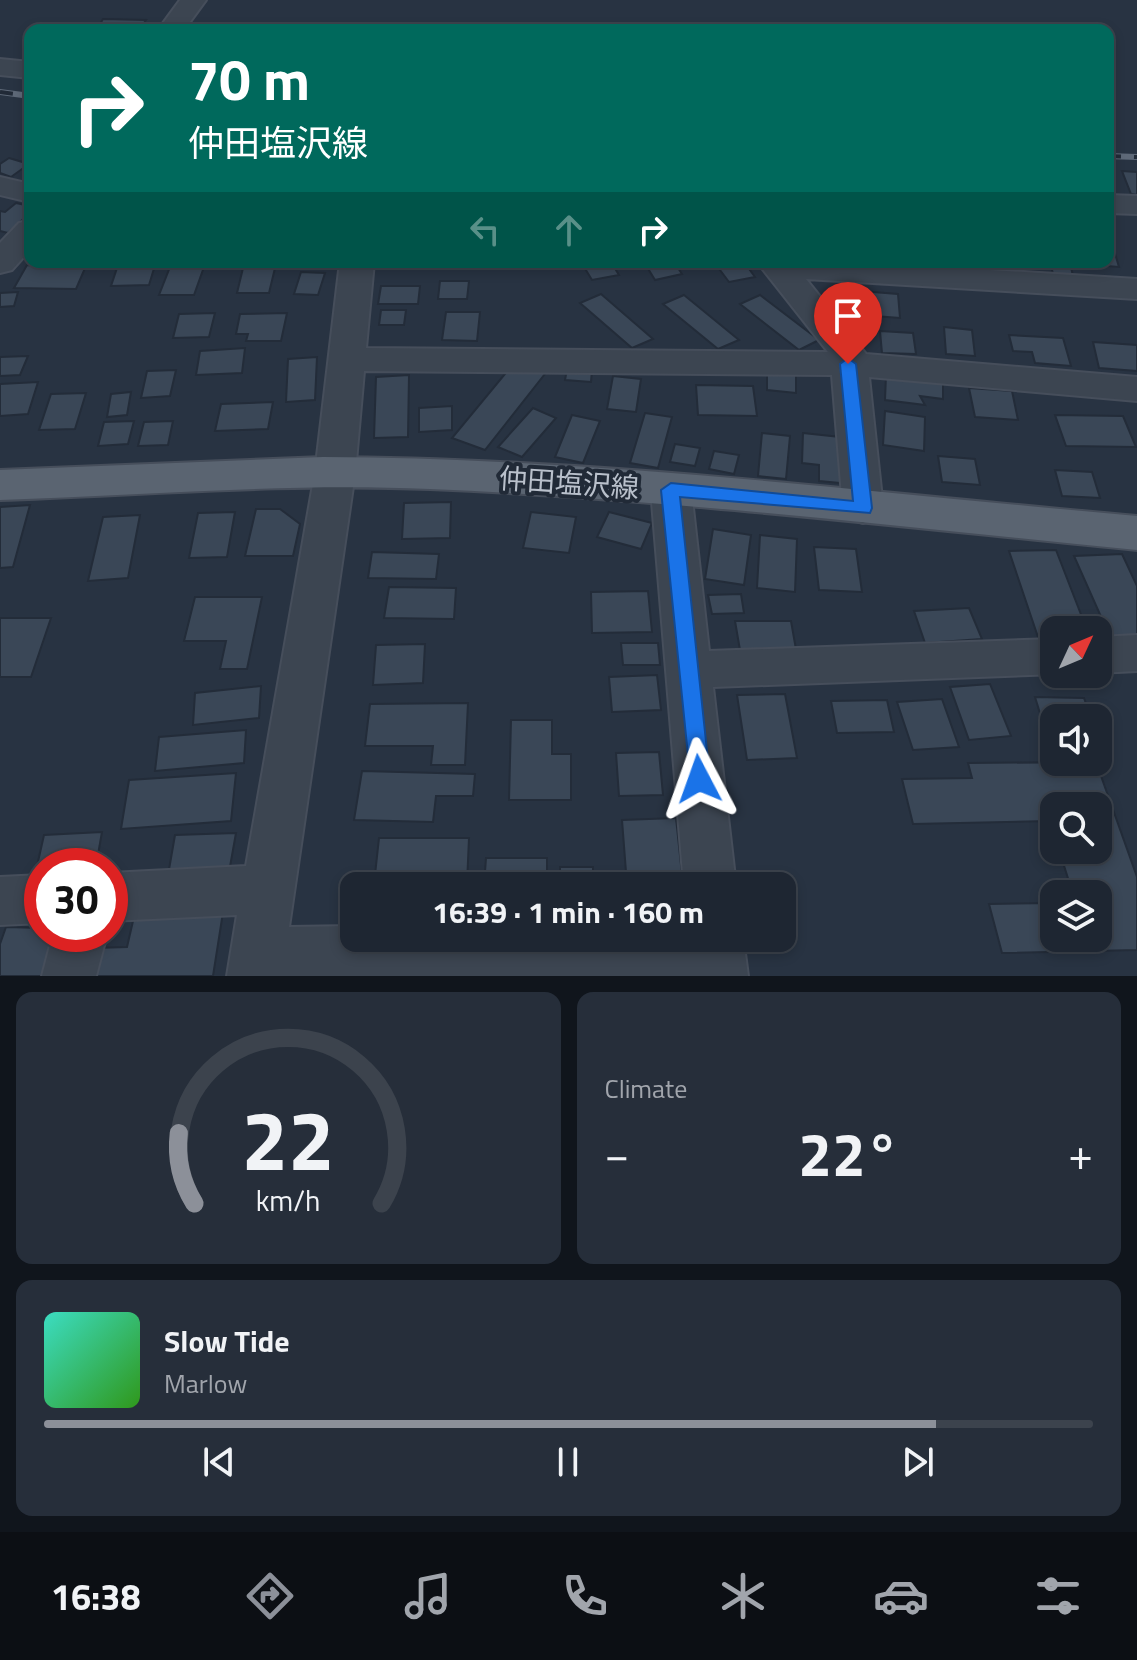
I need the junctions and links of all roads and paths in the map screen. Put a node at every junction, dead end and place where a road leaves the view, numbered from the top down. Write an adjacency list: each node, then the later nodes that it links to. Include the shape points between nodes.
1 (193, 0): 2 (street)
2 (175, 24)
3 (0, 186): 4 (street)
4 (24, 192)
5 (1114, 204): 6 (street)
6 (1137, 205)
7 (24, 237): 8 (street)
8 (0, 263)
9 (356, 268): 13 (street)
10 (779, 268): 14 (street, via 848,353)
11 (834, 268): 12 (street)
12 (1137, 289)
13 (347, 359): 14 (street); 16 (street)
14 (848, 364): 15 (street); 19 (street)
15 (1137, 389)
16 (335, 473): 17 (main road, 仲田塩沢線); 18 (main road, 仲田塩沢線); 26 (street)
17 (0, 485)
18 (671, 490): 19 (main road, 仲田塩沢線); 24 (street)
19 (863, 508): 20 (main road, 仲田塩沢線)
20 (1137, 533)
21 (1137, 653): 22 (street)
22 (1112, 654)
23 (1040, 658): 24 (street)
24 (690, 670): 25 (street)
25 (709, 872)
26 (268, 889): 27 (street); 32 (street)
27 (128, 896)
28 (24, 900): 29 (street)
29 (0, 901)
30 (75, 952): 33 (street)
31 (718, 952): 35 (street)
32 (256, 964): 34 (street, via 557,949)
33 (69, 976)
34 (714, 976)
35 (721, 976)

